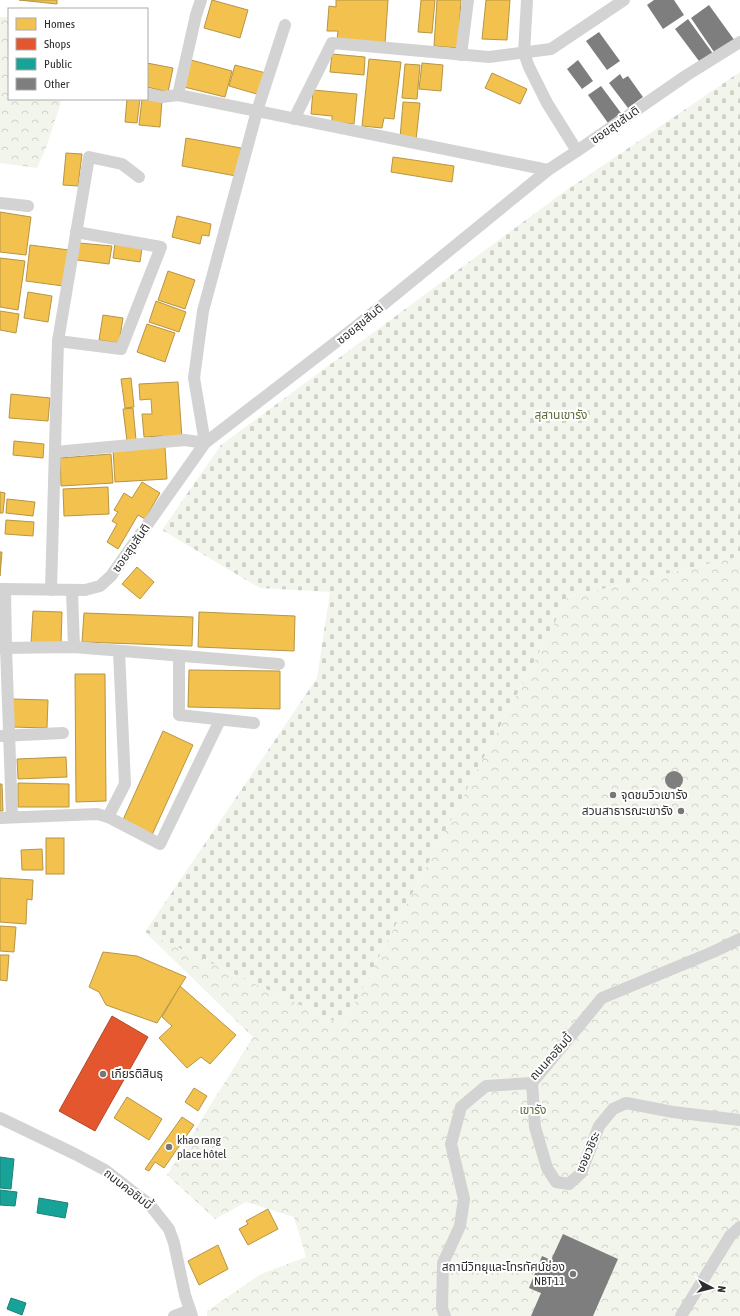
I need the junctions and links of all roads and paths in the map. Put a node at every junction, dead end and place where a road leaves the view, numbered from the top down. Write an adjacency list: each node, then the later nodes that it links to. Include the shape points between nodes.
1 (201, 0): 10 (street)
2 (468, 0): 8 (street)
3 (527, 0): 7 (street)
4 (624, 0): 7 (street, via 551,49)
5 (285, 25): 11 (street)
6 (740, 42): 13 (street, ซอยสุขสันติ)
7 (524, 52): 8 (street, via 489,57); 13 (street, via 547,103)
8 (461, 55): 12 (street, via 332,43)
9 (148, 94): 10 (street)
10 (178, 96): 11 (street)
11 (257, 112): 12 (street); 20 (street, via 203,311 194,378)
12 (294, 120): 14 (street)
13 (577, 151): 14 (street, ซอยสุขสันติ)
14 (548, 170): 20 (street, ซอยสุขสันติ, via 358,325)
15 (139, 177): 18 (street, via 122,164 89,157)
16 (0, 203): 17 (street)
17 (28, 206)
18 (76, 232): 19 (street); 19 (street, via 161,247 121,349)
19 (58, 341): 21 (street)
20 (205, 443): 21 (street, via 185,440); 24 (street, ซอยสุขสันติ, via 111,576 100,586)
21 (55, 452): 23 (street)
22 (3, 589): 23 (street, ซอยสุขสันติ); 25 (street)
23 (51, 590): 24 (street, ซอยสุขสันติ)
24 (72, 591): 26 (street)
25 (3, 647): 26 (street); 33 (street)
26 (74, 647): 27 (street)
27 (119, 651): 28 (street); 35 (street, via 126,784)
28 (179, 656): 29 (street); 30 (street, via 179,715)
29 (279, 664)
30 (220, 720): 31 (street); 35 (street, via 160,844)
31 (254, 723)
32 (63, 734): 33 (street)
33 (4, 736): 34 (street)
34 (6, 817): 35 (street, via 97,814)
35 (108, 817)
36 (740, 939): 37 (street, ถนนคอซิมบี้, via 602,998)
37 (532, 1083): 39 (street, ซอยวชิระ, via 535,1127 547,1168 556,1182 570,1184 581,1173 599,1126 613,1109 626,1103); 43 (street, ถนนคอซิมบี้, via 486,1086 461,1107 451,1144 464,1199 460,1226 444,1264 442,1308)
38 (0, 1118): 41 (street, ถนนคอซิมบี้, via 105,1170 150,1205 169,1229)
39 (740, 1120)
40 (740, 1227): 44 (street, via 730,1236)
41 (191, 1313): 42 (street)
42 (174, 1316)
43 (445, 1316)
44 (681, 1316)

